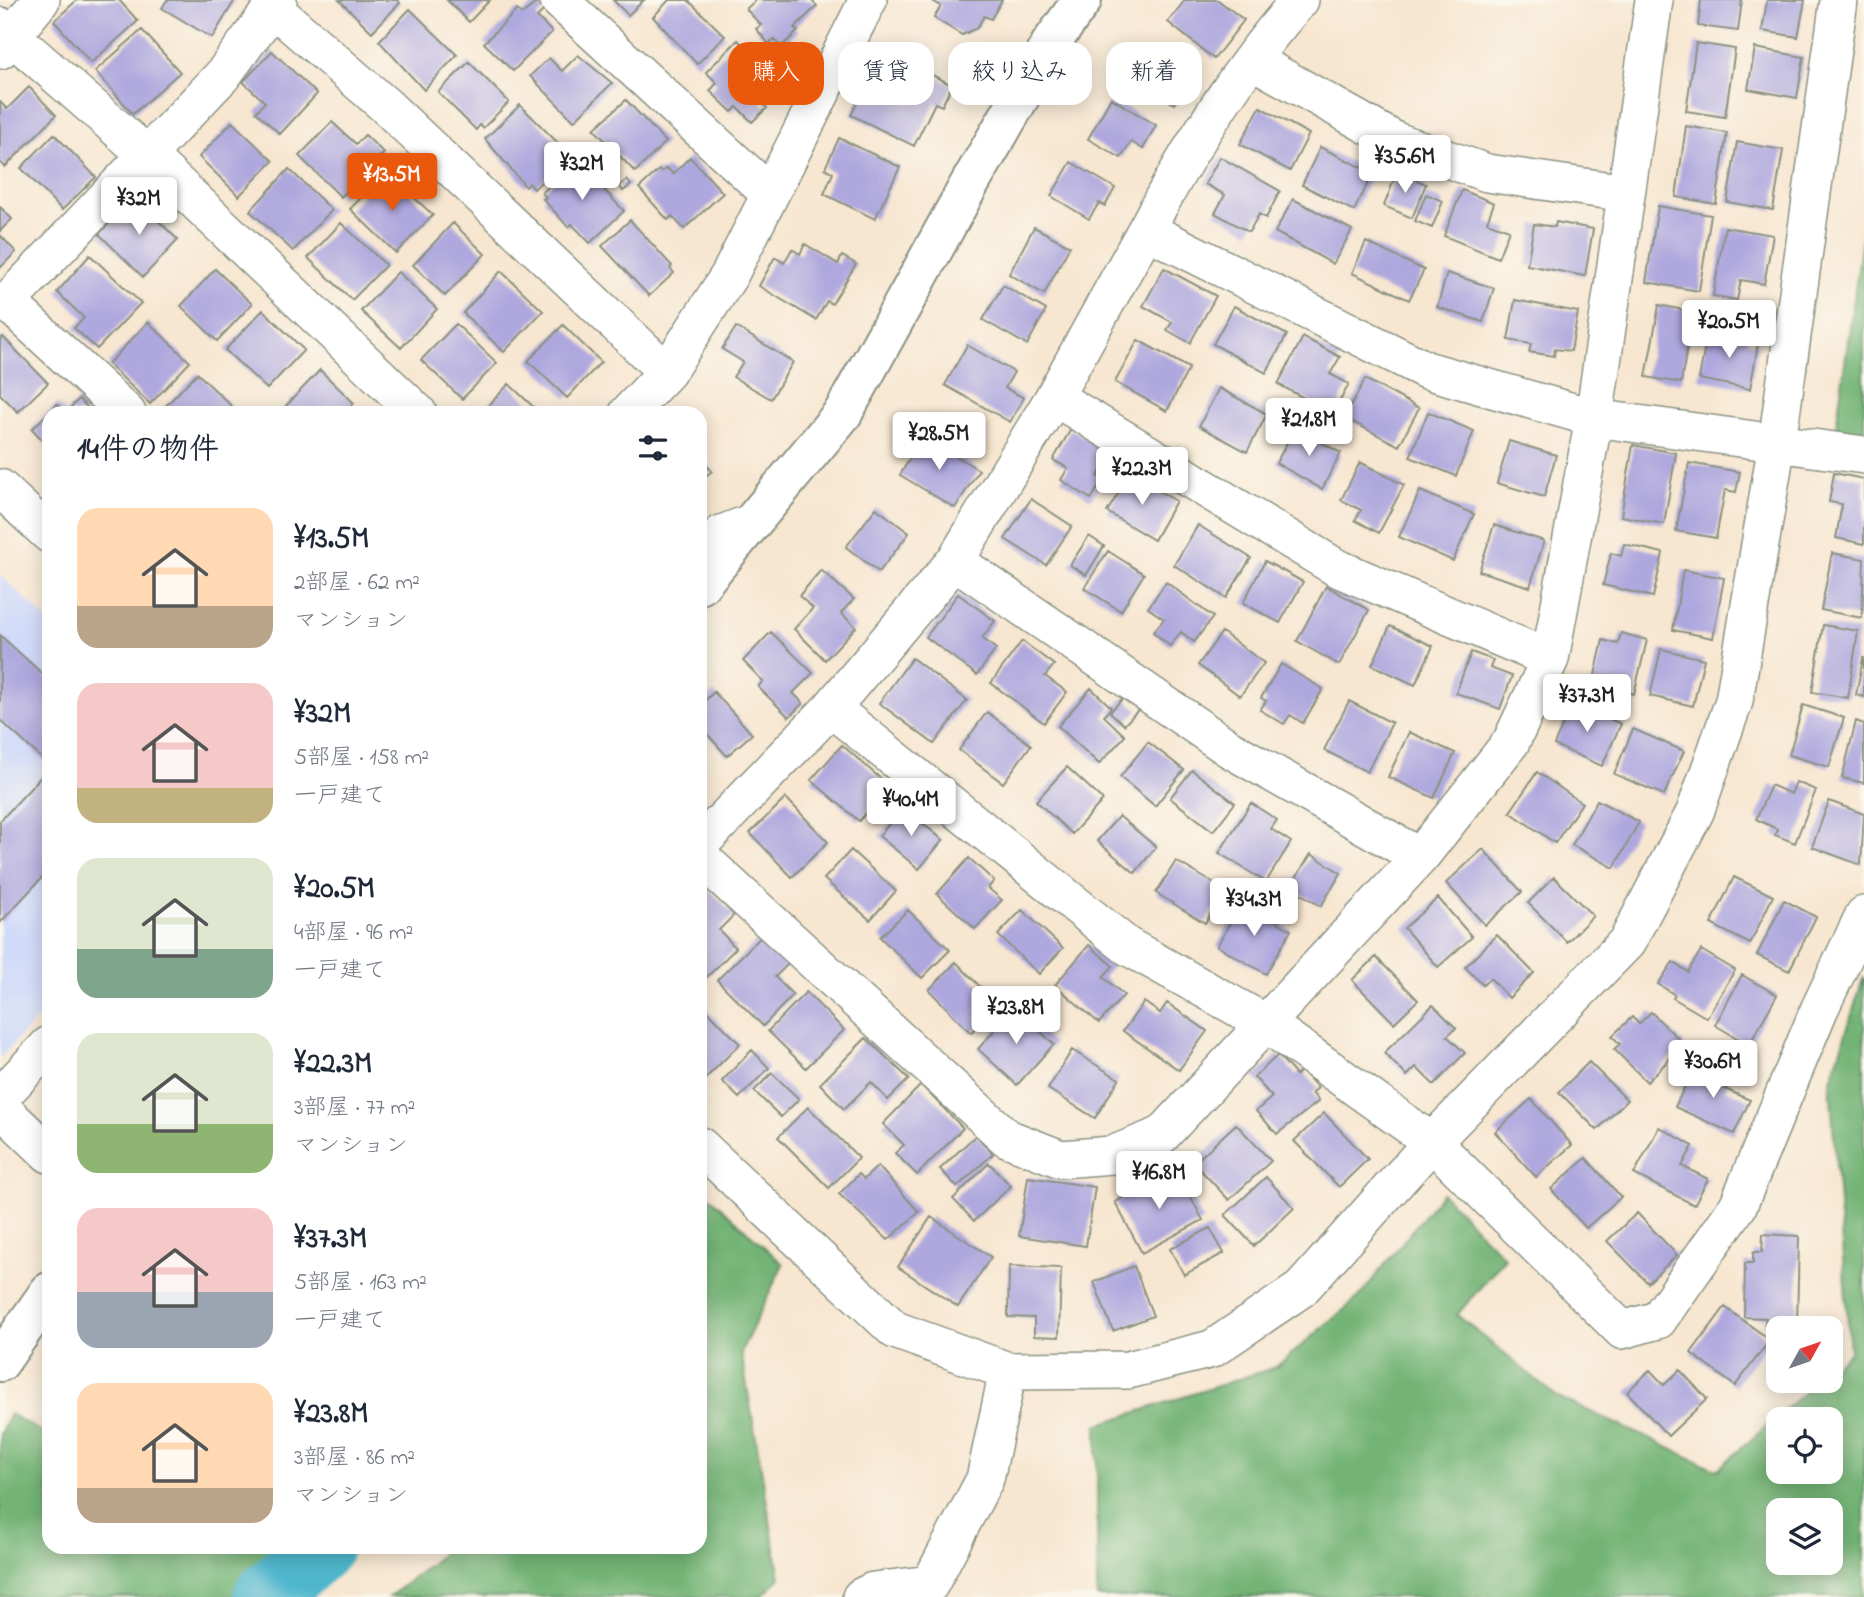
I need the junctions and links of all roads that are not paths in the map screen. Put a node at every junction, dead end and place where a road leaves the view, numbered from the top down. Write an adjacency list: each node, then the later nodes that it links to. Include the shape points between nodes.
1 (41, 0): 9 (street)
2 (559, 0): 13 (street)
3 (1082, 0): 24 (street, via 1050,45 843,413)
4 (1300, 0): 10 (street)
5 (1654, 0): 12 (street)
6 (1839, 0): 21 (street)
7 (862, 3): 13 (street)
8 (276, 4): 11 (street, via 222,76); 15 (street)
9 (4, 38): 11 (street)
10 (1252, 60): 12 (street, via 1396,141 1487,173); 14 (street, via 1215,111)
11 (146, 154): 17 (street, via 7,302); 18 (street)
12 (1626, 193): 20 (street)
13 (770, 194): 15 (street, via 730,274)
14 (1146, 230): 16 (street); 20 (street, via 1426,370)
15 (667, 372): 19 (street)
16 (1054, 397): 27 (street); 29 (street, via 1337,568)
17 (119, 406)
18 (411, 406)
19 (635, 406)
20 (1594, 418): 21 (street); 29 (street)
21 (1777, 443): 22 (street); 39 (street, via 1734,701 1695,812 1627,942)
22 (1864, 455)
23 (0, 488): 25 (street)
24 (761, 508): 26 (lane, via 716,526); 28 (street)
25 (42, 527)
26 (707, 536)
27 (955, 561): 30 (street); 32 (street, via 1230,749)
28 (707, 576)
29 (1550, 659): 32 (street, via 1511,743)
30 (831, 708): 31 (street); 35 (street, via 1127,946)
31 (707, 837)
32 (1420, 857): 35 (street)
33 (707, 863): 35 (street, via 1007,1138 1061,1159 1112,1155 1162,1135)
34 (1864, 915): 39 (street, via 1819,1010 1738,1206 1658,1320 1622,1330)
35 (1266, 1024): 39 (street)
36 (42, 1052): 37 (street)
37 (0, 1097)
38 (0, 1107): 40 (street)
39 (1432, 1142): 44 (street, via 1301,1289 1212,1349 1128,1370)
40 (42, 1147)
41 (707, 1153): 44 (street, via 895,1330)
42 (42, 1302): 43 (street)
43 (0, 1362)
44 (1007, 1371): 45 (street, via 985,1479)
45 (934, 1590): 46 (street, via 873,1591)
46 (861, 1597)

